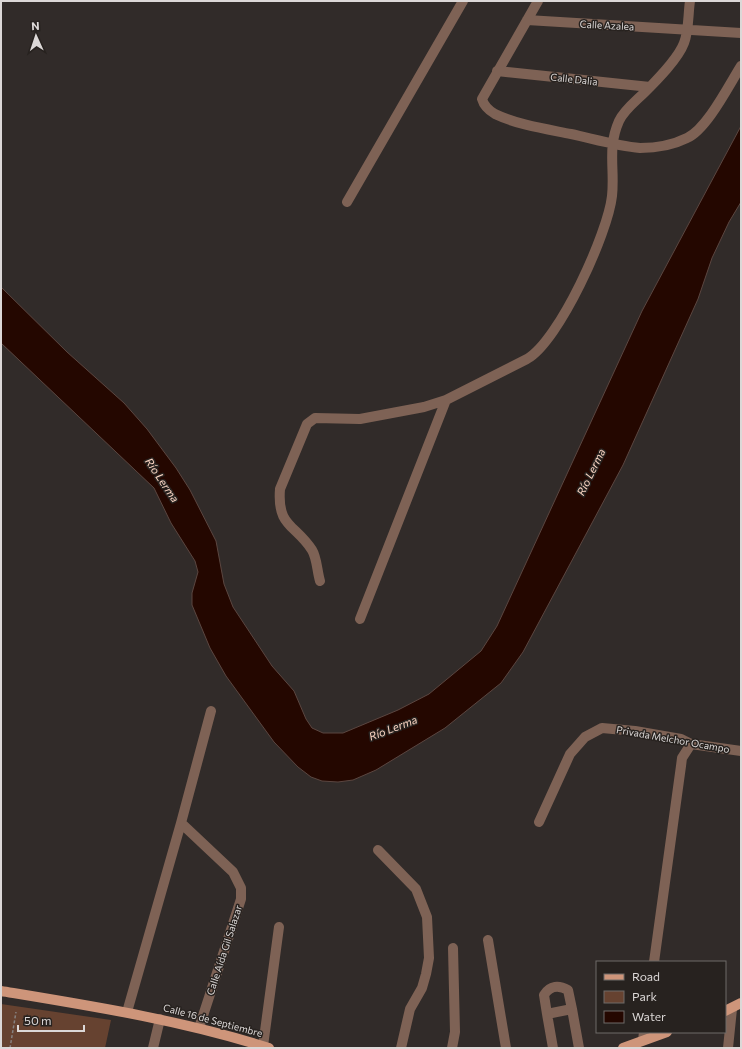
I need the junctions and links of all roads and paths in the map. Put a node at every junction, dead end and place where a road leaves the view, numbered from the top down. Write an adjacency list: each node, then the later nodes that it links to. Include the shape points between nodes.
1 (463, 1): 11 (street)
2 (538, 1): 4 (street)
3 (690, 1): 5 (street)
4 (527, 20): 5 (street, Calle Azalea); 8 (street)
5 (687, 29): 6 (street, Calle Azalea); 9 (street, via 680,52)
6 (741, 33)
7 (741, 66): 10 (street, via 700,129 688,138 656,147 640,148)
8 (497, 71): 9 (street, Calle Dalia); 10 (street, via 482,99 486,108 495,114)
9 (650, 87): 10 (street, via 622,116)
10 (612, 143): 12 (street, via 612,195 608,218 560,323 532,356)
11 (347, 202)
12 (446, 400): 13 (street, via 384,416 360,420 315,418 307,424 280,489 279,501 286,523 313,552); 14 (street)
13 (320, 581)
14 (360, 619)
15 (210, 711): 19 (street)
16 (691, 744): 17 (street, Privada Melchor Ocampo); 18 (street, Privada Melchor Ocampo, via 673,737 602,728 585,737 570,754); 24 (street, via 680,766)
17 (741, 751)
18 (539, 822)
19 (181, 823): 29 (street); 32 (street, Calle Aída Gil Salazar, via 233,872 241,888 241,899)
20 (378, 850): 39 (street, via 416,889 427,918 429,958 426,974 422,988 410,1009)
21 (279, 926): 36 (street)
22 (488, 940): 41 (street)
23 (453, 948): 40 (street, via 455,1032)
24 (654, 961)
25 (1, 992): 29 (main road, Calle 16 de Septiembre)
26 (733, 1008): 45 (street)
27 (572, 1009): 30 (street); 30 (street, via 568,990 562,986 554,986 544,995); 43 (street)
28 (16, 1012): 37 (path)
29 (127, 1012): 31 (main road, Calle 16 de Septiembre)
30 (547, 1014): 42 (street)
31 (160, 1019): 32 (main road, Calle 16 de Septiembre); 38 (street)
32 (198, 1028): 35 (main road, Calle 16 de Septiembre)
33 (661, 1033): 34 (main road)
34 (644, 1036): 44 (main road)
35 (248, 1045): 36 (main road, Calle 16 de Septiembre)
36 (266, 1047)
37 (10, 1048)
38 (154, 1048)
39 (401, 1048)
40 (452, 1048)
41 (506, 1048)
42 (553, 1048)
43 (579, 1048)
44 (623, 1048)
45 (728, 1048)

